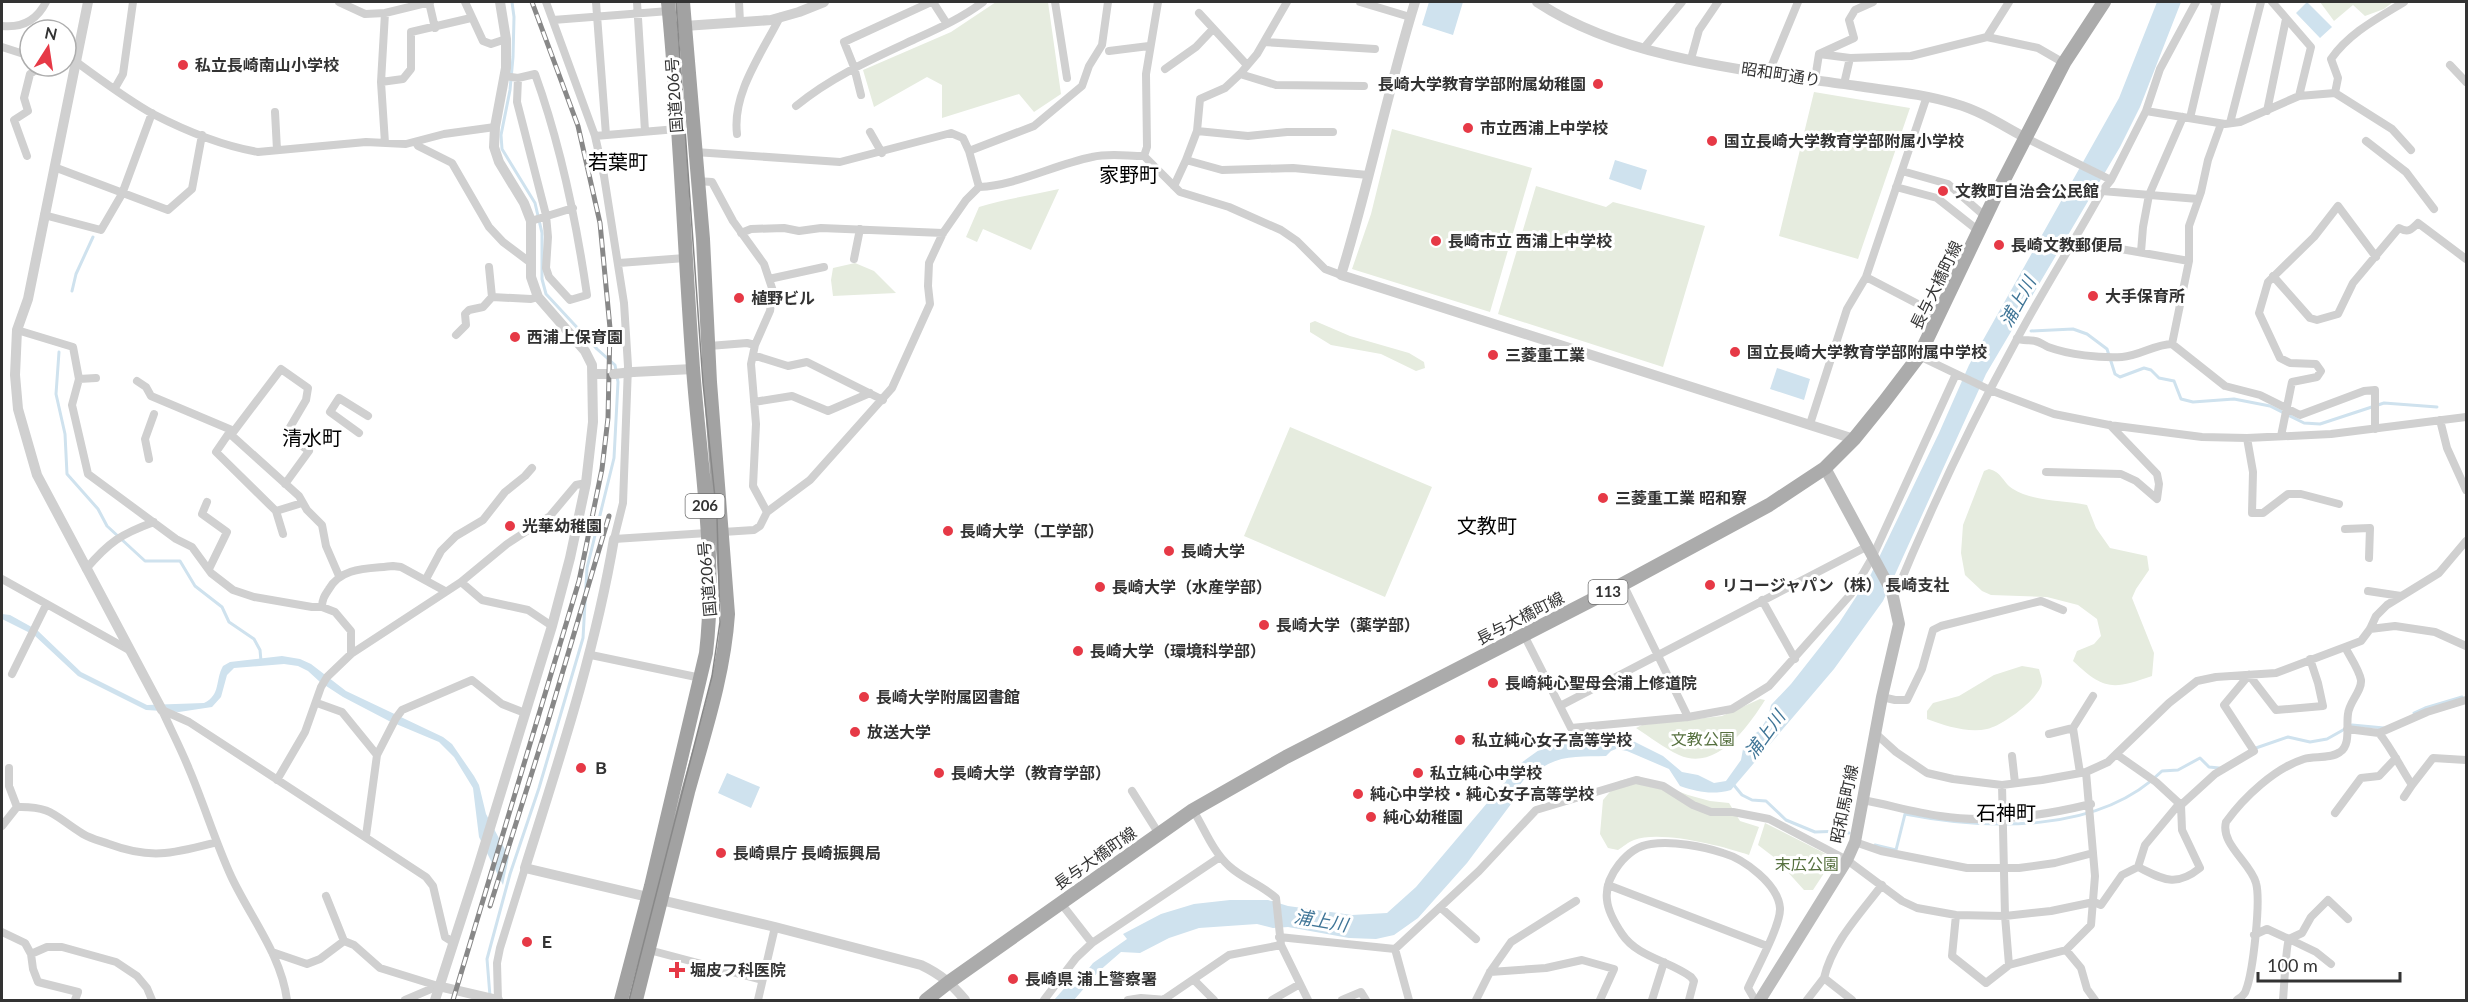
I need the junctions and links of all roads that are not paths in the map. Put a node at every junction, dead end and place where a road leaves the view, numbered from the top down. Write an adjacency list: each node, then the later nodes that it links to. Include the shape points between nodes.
1 (46, 2): 46 (street, via 24,25)
2 (88, 2): 51 (street)
3 (133, 2): 81 (street, via 123,74)
4 (339, 2): 35 (street, via 365,14)
5 (430, 2): 35 (street); 49 (street)
6 (465, 2): 41 (street)
7 (500, 2): 53 (street)
8 (546, 2): 43 (street)
9 (596, 2): 38 (street)
10 (637, 2): 37 (street)
11 (683, 2): 47 (highway, 国道206号 / 206)
12 (739, 2): 44 (street)
13 (824, 2): 39 (street)
14 (932, 2): 45 (street); 68 (street, via 844,42)
15 (983, 2): 45 (street)
16 (1055, 2): 75 (street)
17 (1108, 2): 109 (street, via 1102,45 1082,86 1034,126)
18 (1158, 2): 55 (street)
19 (1287, 2): 54 (street)
20 (1360, 2): 40 (street)
21 (1415, 2): 40 (street)
22 (1538, 2): 58 (street, 昭和町通り, via 1596,32)
23 (1682, 2): 58 (street)
24 (1718, 2): 63 (street, via 1699,30)
25 (1798, 2): 70 (street)
26 (1873, 2): 61 (street, via 1855,10 1849,20 1854,38)
27 (2010, 2): 52 (street)
28 (2104, 2): 64 (main road, 長与大橋町線 / 113)
29 (2196, 2): 87 (street, via 2160,69)
30 (2214, 2): 91 (street, via 2217,3)
31 (2260, 2): 92 (street)
32 (2272, 2): 42 (street)
33 (2404, 2): 82 (street, via 2361,28 2335,53 2331,59 2338,78)
34 (668, 6): 37 (street); 48 (highway, 国道206号 / 206)
35 (385, 13): 77 (street)
36 (1199, 13): 50 (street)
37 (637, 14): 38 (street); 95 (street)
38 (597, 16): 43 (street); 101 (street)
39 (780, 17): 44 (street); 99 (street, via 753,67 735,119)
40 (1410, 17): 117 (street)
41 (471, 18): 49 (street); 53 (street, via 483,41 491,44)
42 (2286, 19): 85 (street, via 2311,47); 88 (street)
43 (553, 20): 102 (street)
44 (740, 22): 47 (street)
45 (947, 24): 68 (street)
46 (2, 26)
47 (685, 26): 48 (street); 110 (highway, 国道206号 / 206)
48 (670, 27): 94 (highway, 国道206号 / 206)
49 (435, 28): 77 (street, via 411,33 411,69 403,79)
50 (1213, 29): 65 (street); 69 (street, via 1196,47)
51 (78, 35)
52 (1987, 37): 62 (street, via 1911,56); 64 (street, via 2038,48)
53 (506, 39): 72 (street)
54 (1264, 42): 57 (street); 65 (street)
55 (1149, 46): 59 (street); 113 (street, via 1147,147)
56 (2, 48): 60 (street)
57 (1375, 50)
58 (1643, 50): 63 (street, 昭和町通り)
59 (1109, 51)
60 (18, 53)
61 (1819, 54): 62 (street); 76 (street)
62 (1851, 58): 79 (street)
63 (1691, 60): 70 (street, 昭和町通り)
64 (2064, 63): 103 (main road, 長与大橋町線 / 113)
65 (1246, 64): 71 (street)
66 (2450, 65): 78 (street)
67 (78, 66): 81 (street)
68 (854, 67): 83 (street); 86 (street, via 817,88)
69 (1164, 69)
70 (1769, 72): 76 (street, 昭和町通り)
71 (1240, 74): 80 (street, via 1276,85); 96 (street, via 1225,88 1200,99)
72 (512, 77): 93 (street); 127 (street, via 535,74 551,118); 130 (street)
73 (29, 78): 112 (street, via 24,98 28,111 14,120)
74 (67, 78): 115 (street)
75 (1067, 78)
76 (1815, 79): 79 (street, 昭和町通り)
77 (381, 82): 106 (street)
78 (2466, 82)
79 (1844, 84): 84 (street, 昭和町通り)
80 (1364, 86)
81 (114, 88): 90 (street)
82 (2335, 93): 85 (street); 108 (street, via 2392,129)
83 (861, 95)
84 (1927, 96): 103 (street, 昭和町通り, via 1979,112); 116 (street)
85 (2299, 96): 88 (street)
86 (796, 106)
87 (2146, 111): 91 (street); 118 (street)
88 (2267, 111): 92 (street)
89 (275, 112): 107 (street)
90 (152, 114): 100 (street); 124 (street)
91 (2186, 118): 92 (street); 125 (street)
92 (2226, 124): 126 (street, via 2208,160)
93 (495, 127): 105 (street); 130 (street, via 496,156 524,203)
94 (676, 129): 95 (street); 139 (highway, 国道206号 / 206)
95 (645, 131): 101 (street)
96 (1197, 131): 98 (street, via 1248,136); 114 (street)
97 (870, 132): 111 (street)
98 (1334, 132)
99 (737, 134)
100 (202, 135): 107 (street, via 258,152); 124 (street, via 192,189 168,210)
101 (606, 135): 102 (street)
102 (595, 136): 144 (street)
103 (2026, 138): 118 (street); 131 (main road, 長与大橋町線 / 113)
104 (2366, 141): 128 (street, via 2406,172)
105 (416, 142): 106 (street); 143 (street, via 452,163 489,227)
106 (385, 143): 107 (street)
107 (277, 150)
108 (2411, 150)
109 (969, 151): 111 (street, via 963,138 951,133); 121 (street)
110 (695, 152): 111 (street, via 840,162); 119 (highway, 国道206号 / 206)
111 (882, 153)
112 (27, 156)
113 (1143, 156): 120 (street); 121 (street, via 1091,157 998,186)
114 (1186, 160): 117 (street, via 1222,170 1293,168); 120 (street)
115 (54, 167): 124 (street); 129 (street)
116 (1902, 171): 122 (street); 131 (street, via 1948,184)
117 (1368, 175): 147 (street)
118 (2111, 180): 123 (street)
119 (698, 181): 134 (street, via 712,182); 159 (highway, 国道206号 / 206)
120 (1174, 186): 147 (street, via 1192,197 1229,207 1281,230 1325,269)
121 (979, 187): 135 (street)
122 (1896, 188): 133 (street, via 1937,198); 149 (street)
123 (2102, 191): 125 (street); 136 (street)
124 (122, 194): 129 (street, via 100,230)
125 (2150, 195): 126 (street); 137 (street)
126 (2198, 199): 142 (street, via 2189,226)
127 (573, 208): 130 (street); 130 (street, via 587,295 570,300 549,277 548,237)
128 (2434, 209)
129 (44, 215): 154 (street, via 28,300)
130 (538, 218): 143 (street)
131 (1987, 218): 133 (main road, 長与大橋町線 / 113)
132 (860, 229): 134 (street, via 751,229); 135 (street); 141 (street)
133 (1980, 232): 153 (main road, 長与大橋町線 / 113)
134 (741, 233): 150 (street, via 764,264)
135 (943, 233): 170 (street, via 929,263 930,304)
136 (2075, 241): 137 (street); 156 (street)
137 (2141, 252): 142 (street)
138 (2376, 257): 140 (street, via 2399,228 2411,230 2418,224); 148 (street, via 2353,283 2338,314 2317,320 2310,318); 148 (street, via 2338,206 2314,237)
139 (686, 258): 144 (street); 162 (highway, 国道206号 / 206)
140 (2466, 259)
141 (854, 260)
142 (2189, 261): 157 (street)
143 (531, 263): 152 (street)
144 (619, 263): 201 (street, via 628,366 623,503)
145 (489, 267): 151 (street)
146 (824, 267): 150 (street)
147 (1341, 275): 177 (street)
148 (2273, 276): 172 (street, via 2264,291 2259,313 2273,348 2285,362 2316,364 2320,371 2317,377 2292,382)
149 (1866, 277): 153 (street); 177 (street, via 1847,309)
150 (769, 279): 158 (street, via 773,291 770,310)
151 (492, 297): 152 (street); 155 (street, via 483,307 465,314 466,325)
152 (538, 297): 163 (street, via 585,351)
153 (1939, 315): 161 (main road, 長与大橋町線 / 113)
154 (17, 330): 166 (street, via 73,347); 205 (street, via 15,375 26,437 37,475)
155 (456, 334)
156 (2017, 338): 157 (street, via 2081,356 2116,356); 168 (street)
157 (2172, 344): 172 (street, via 2225,386 2260,395)
158 (755, 345): 159 (street); 160 (street)
159 (709, 346): 200 (highway, 国道206号 / 206)
160 (753, 355): 169 (street, via 788,366 807,362); 171 (street)
161 (1919, 356): 164 (street); 184 (main road, 長与大橋町線 / 113)
162 (693, 369): 163 (street, bridge); 200 (highway, 国道206号 / 206)
163 (593, 374): 189 (street, via 594,422)
164 (1956, 374): 168 (street); 203 (street)
165 (96, 378): 166 (street)
166 (79, 379): 197 (street, via 72,405 88,474)
167 (137, 381): 180 (street, via 151,396)
168 (1988, 388): 178 (street, via 2054,414); 214 (street)
169 (870, 393): 170 (street); 171 (street, via 828,411 792,396)
170 (883, 400): 196 (street, via 810,480)
171 (754, 402): 196 (street, via 753,486)
172 (2285, 413): 179 (street, via 2300,415 2375,390); 182 (street)
173 (154, 414): 185 (street, via 145,439)
174 (368, 416): 181 (street, via 339,398 330,411)
175 (2466, 417): 176 (street)
176 (2440, 420): 179 (street); 191 (street, via 2446,448)
177 (1810, 424): 184 (street)
178 (2109, 425): 183 (street, via 2202,437); 188 (street, via 2157,474 2157,499 2121,474)
179 (2375, 429): 182 (street)
180 (232, 432): 190 (street); 190 (street, via 281,369 308,388 306,400 286,434 309,451); 195 (street, via 216,452)
181 (359, 433)
182 (2281, 436): 183 (street)
183 (2247, 438): 194 (street, via 2253,472 2252,513 2263,513 2288,494)
184 (1854, 439): 187 (main road, 長与大橋町線 / 113)
185 (149, 459)
186 (532, 468): 208 (street, via 505,492 483,520 456,536 441,551)
187 (1825, 468): 203 (main road); 211 (main road, 長与大橋町線 / 113, via 1769,505)
188 (2046, 472)
189 (586, 483): 209 (street, via 576,485 550,516 507,544); 220 (street)
190 (285, 484): 193 (street)
191 (2466, 490)
192 (207, 502): 206 (street, via 202,514 227,532)
193 (302, 503): 195 (street); 207 (street, via 322,525)
194 (2339, 504)
195 (276, 511): 199 (street)
196 (767, 512): 200 (street, via 754,530)
197 (154, 522): 205 (street, via 108,544); 206 (street, via 192,547)
198 (2345, 529): 204 (street, via 2370,528)
199 (283, 534)
200 (714, 534): 201 (street); 233 (highway, 国道206号 / 206, via 709,629); 281 (highway, 国道206号 / 206, via 727,607 726,641 717,686)
201 (615, 539): 227 (street)
202 (2466, 542): 215 (street, via 2439,573)
203 (1869, 553): 214 (main road); 216 (street); 229 (street, via 1851,594)
204 (2369, 558)
205 (86, 569): 225 (street)
206 (208, 569): 218 (street, via 219,581 243,594)
207 (339, 576): 208 (street, via 348,571 393,566); 218 (street, via 323,598)
208 (426, 579): 212 (street)
209 (461, 582): 212 (street); 220 (street, via 482,600 528,610)
210 (3, 583): 217 (street)
211 (1623, 584): 222 (main road, 長与大橋町線 / 113); 228 (street)
212 (445, 591): 226 (street)
213 (2368, 591): 215 (street)
214 (1892, 596): 235 (main road, 昭和馬町線, via 1899,624)
215 (2401, 596): 221 (street, via 2376,616)
216 (1762, 600): 228 (street); 229 (street)
217 (46, 605): 225 (street); 231 (street)
218 (322, 607): 226 (street, via 335,612 351,631)
219 (2063, 610): 235 (street, via 2041,601 1941,626 1933,630 1922,669 1907,700)
220 (552, 626): 240 (street)
221 (2370, 629): 223 (street, via 2395,626 2435,632); 224 (street, via 2361,641)
222 (1524, 635): 238 (street); 264 (main road, 長与大橋町線 / 113, via 1286,757)
223 (2466, 646)
224 (2345, 647): 230 (street); 243 (street, via 2361,678 2361,687 2348,713)
225 (129, 650): 239 (street)
226 (351, 654): 237 (street, via 327,677)
227 (591, 655): 233 (street); 276 (street)
228 (1656, 655): 238 (street); 241 (street)
229 (1794, 658): 241 (street, via 1769,686 1740,705)
230 (2310, 659): 232 (street, via 2276,673); 232 (street, via 2323,706 2276,710)
231 (12, 674)
232 (2249, 675): 248 (street, via 2197,681); 262 (street, via 2224,705 2254,751 2215,774)
233 (701, 678): 281 (highway, 国道206号 / 206)
234 (2093, 696): 242 (street)
235 (1882, 697): 244 (main road, 昭和馬町線)
236 (2466, 700): 245 (street)
237 (317, 703): 247 (street, via 342,712); 254 (street, via 306,732)
238 (1560, 706): 241 (street, via 1571,728)
239 (162, 710): 254 (street, via 189,722); 270 (street)
240 (525, 713): 247 (street, via 502,704 472,680 402,710); 296 (street)
241 (1688, 717)
242 (2073, 728): 246 (street); 253 (street)
243 (2347, 729): 245 (street); 291 (street, via 2342,751 2290,764 2254,792 2226,822 2224,828 2233,848 2256,881 2259,897)
244 (1875, 733): 256 (street, via 1927,773); 260 (main road, 昭和馬町線)
245 (2379, 733): 250 (street)
246 (2049, 734)
247 (377, 754): 269 (street)
248 (2116, 754): 253 (street, via 2108,762); 262 (street)
249 (2012, 756): 255 (street)
250 (2396, 758): 257 (street); 265 (street, via 2379,776 2361,778)
251 (2466, 760): 257 (street, via 2433,758)
252 (9, 768): 263 (street, via 9,786)
253 (2083, 772): 255 (street); 261 (street)
254 (277, 780): 269 (street)
255 (2015, 783): 256 (street)
256 (2002, 784): 266 (street)
257 (2412, 785): 259 (street)
258 (1132, 791): 268 (street)
259 (2404, 796)
260 (1863, 800): 266 (street, via 1941,816); 271 (main road, 昭和馬町線)
261 (2091, 804): 266 (street, via 2052,814); 272 (street)
262 (2181, 805): 275 (street, via 2150,836); 275 (street, via 2182,830 2200,868 2186,878 2163,880)
263 (17, 807): 267 (street); 270 (street, via 39,807 84,835 146,855)
264 (1193, 810): 268 (main road, 長与大橋町線 / 113); 273 (street)
265 (2335, 813)
266 (2002, 818): 277 (street)
267 (2, 826)
268 (1159, 834): 283 (main road, 長与大橋町線 / 113)
269 (366, 836): 296 (street, via 426,877 433,886 445,937)
270 (217, 842): 302 (street, via 244,903)
271 (1855, 842): 274 (main road, 昭和馬町線); 277 (street, via 1944,865)
272 (2093, 853): 277 (street, via 2055,863); 284 (street)
273 (1220, 857): 292 (street, via 1276,898); 297 (street)
274 (1847, 860): 279 (street); 285 (street, via 1768,819 1711,812 1663,786 1636,780 1536,810); 341 (main road, 昭和馬町線)
275 (2138, 867): 284 (street, via 2122,875 2101,905)
276 (525, 868): 281 (street); 321 (street, via 500,948)
277 (2003, 869): 287 (street)
278 (1608, 885): 298 (street); 298 (street, via 1626,857 1649,844 1725,853 1760,877 1777,896 1779,914); 304 (street, via 1607,901 1626,945)
279 (1881, 885): 286 (street, via 1917,908); 308 (street, via 1839,944)
280 (326, 896): 295 (street)
281 (654, 899): 289 (street); 300 (highway, 国道206号 / 206); 322 (highway, 国道206号 / 206)
282 (1576, 901): 307 (street, via 1511,942)
283 (1060, 902): 297 (street); 311 (main road, 長与大橋町線 / 113)
284 (2094, 902): 287 (street); 301 (street, via 2091,925)
285 (1440, 907): 293 (street); 299 (street)
286 (1956, 915): 287 (street); 306 (street, via 1952,956 1986,983)
287 (2005, 916): 306 (street)
288 (2348, 919): 294 (street, via 2328,900 2310,917 2301,933)
289 (775, 927): 309 (street); 311 (street, via 921,965)
290 (2, 932): 303 (street, via 25,943)
291 (2254, 935): 294 (street, via 2267,929); 345 (street, via 2247,989)
292 (1280, 938): 299 (street); 310 (street, via 1229,955); 312 (street)
293 (1476, 939)
294 (2289, 939): 305 (street); 346 (street)
295 (344, 941): 302 (street, via 307,964); 313 (street, via 380,968)
296 (453, 942): 313 (street)
297 (1092, 943): 327 (street)
298 (1767, 946): 341 (street, via 1748,988)
299 (1395, 949): 336 (street)
300 (648, 950): 309 (street); 323 (highway, 国道206号 / 206)
301 (2066, 950): 306 (street); 344 (street, via 2081,968)
302 (272, 952): 318 (street)
303 (31, 954): 316 (street, via 38,982 78,992); 317 (street, via 47,947 62,947 116,962 137,976)
304 (1664, 962): 339 (street); 340 (street, via 1694,981)
305 (2331, 964)
306 (2009, 966)
307 (1490, 972): 337 (street); 338 (street, via 1546,968 1582,960 1616,966)
308 (1824, 978): 342 (street); 343 (street)
309 (762, 980): 324 (street)
310 (1194, 980): 329 (street); 331 (street)
311 (949, 982): 325 (main road, 長与大橋町線 / 113); 326 (street)
312 (1300, 984): 332 (street); 333 (street)
313 (438, 986): 314 (street); 319 (street); 320 (street)
314 (467, 997): 315 (street)
315 (481, 998): 321 (street)
316 (75, 1000)
317 (152, 1000)
318 (286, 1000)
319 (405, 1000)
320 (435, 1000)
321 (498, 1000)
322 (621, 1000)
323 (636, 1000)
324 (758, 1000)
325 (926, 1000)
326 (965, 1000)
327 (1044, 1000)
328 (1128, 1000): 329 (street)
329 (1162, 1000): 330 (street)
330 (1167, 1000)
331 (1214, 1000)
332 (1272, 1000)
333 (1308, 1000)
334 (1342, 1000): 335 (street, via 1361,992)
335 (1366, 1000)
336 (1409, 1000)
337 (1476, 1000)
338 (1600, 1000)
339 (1652, 1000)
340 (1689, 1000)
341 (1757, 1000)
342 (1807, 1000)
343 (1852, 1000)
344 (2095, 1000)
345 (2237, 1000)
346 (2283, 1000)

